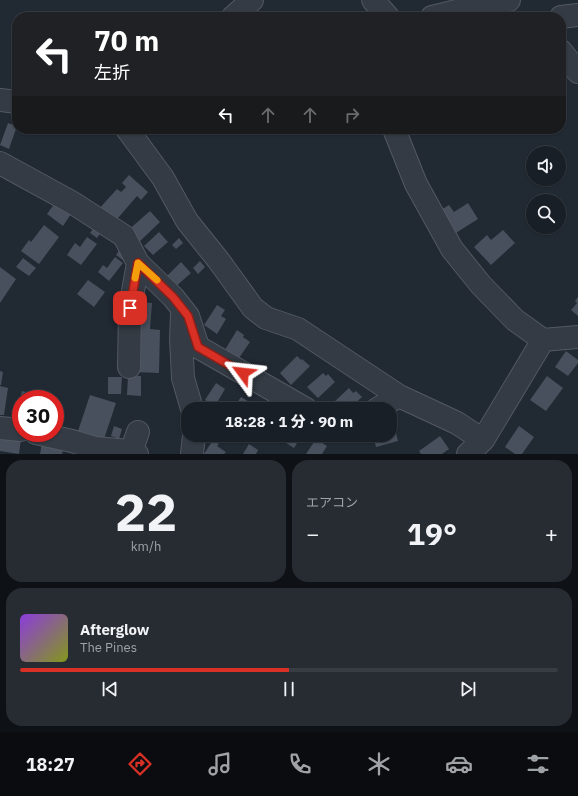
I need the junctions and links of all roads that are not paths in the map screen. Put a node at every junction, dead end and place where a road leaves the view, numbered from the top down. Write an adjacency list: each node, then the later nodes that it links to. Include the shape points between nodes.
1 (252, 0): 4 (street)
2 (373, 0): 5 (street)
3 (509, 0): 6 (street)
4 (239, 12)
5 (384, 12)
6 (453, 12)
7 (578, 15): 8 (street)
8 (566, 16)
9 (566, 57): 10 (street)
10 (578, 72)
11 (0, 100): 12 (street)
12 (12, 101)
13 (131, 134): 21 (street, via 163,178 187,221 253,308 266,318 298,329)
14 (396, 134): 19 (street, via 416,184 452,249 481,286 510,315)
15 (0, 163): 16 (street, via 73,203 124,236)
16 (138, 263): 17 (street); 20 (street, via 130,308)
17 (182, 308): 22 (street, via 183,378); 23 (street, via 188,316 198,347)
18 (578, 337): 19 (street)
19 (544, 340): 30 (street)
20 (128, 367)
21 (399, 396): 24 (street); 30 (street, via 457,423)
22 (190, 402)
23 (294, 402)
24 (389, 402)
25 (0, 428): 26 (street)
26 (12, 429)
27 (64, 439): 29 (street, via 95,448)
28 (193, 442): 31 (street)
29 (136, 446)
30 (476, 447)
31 (192, 454)

